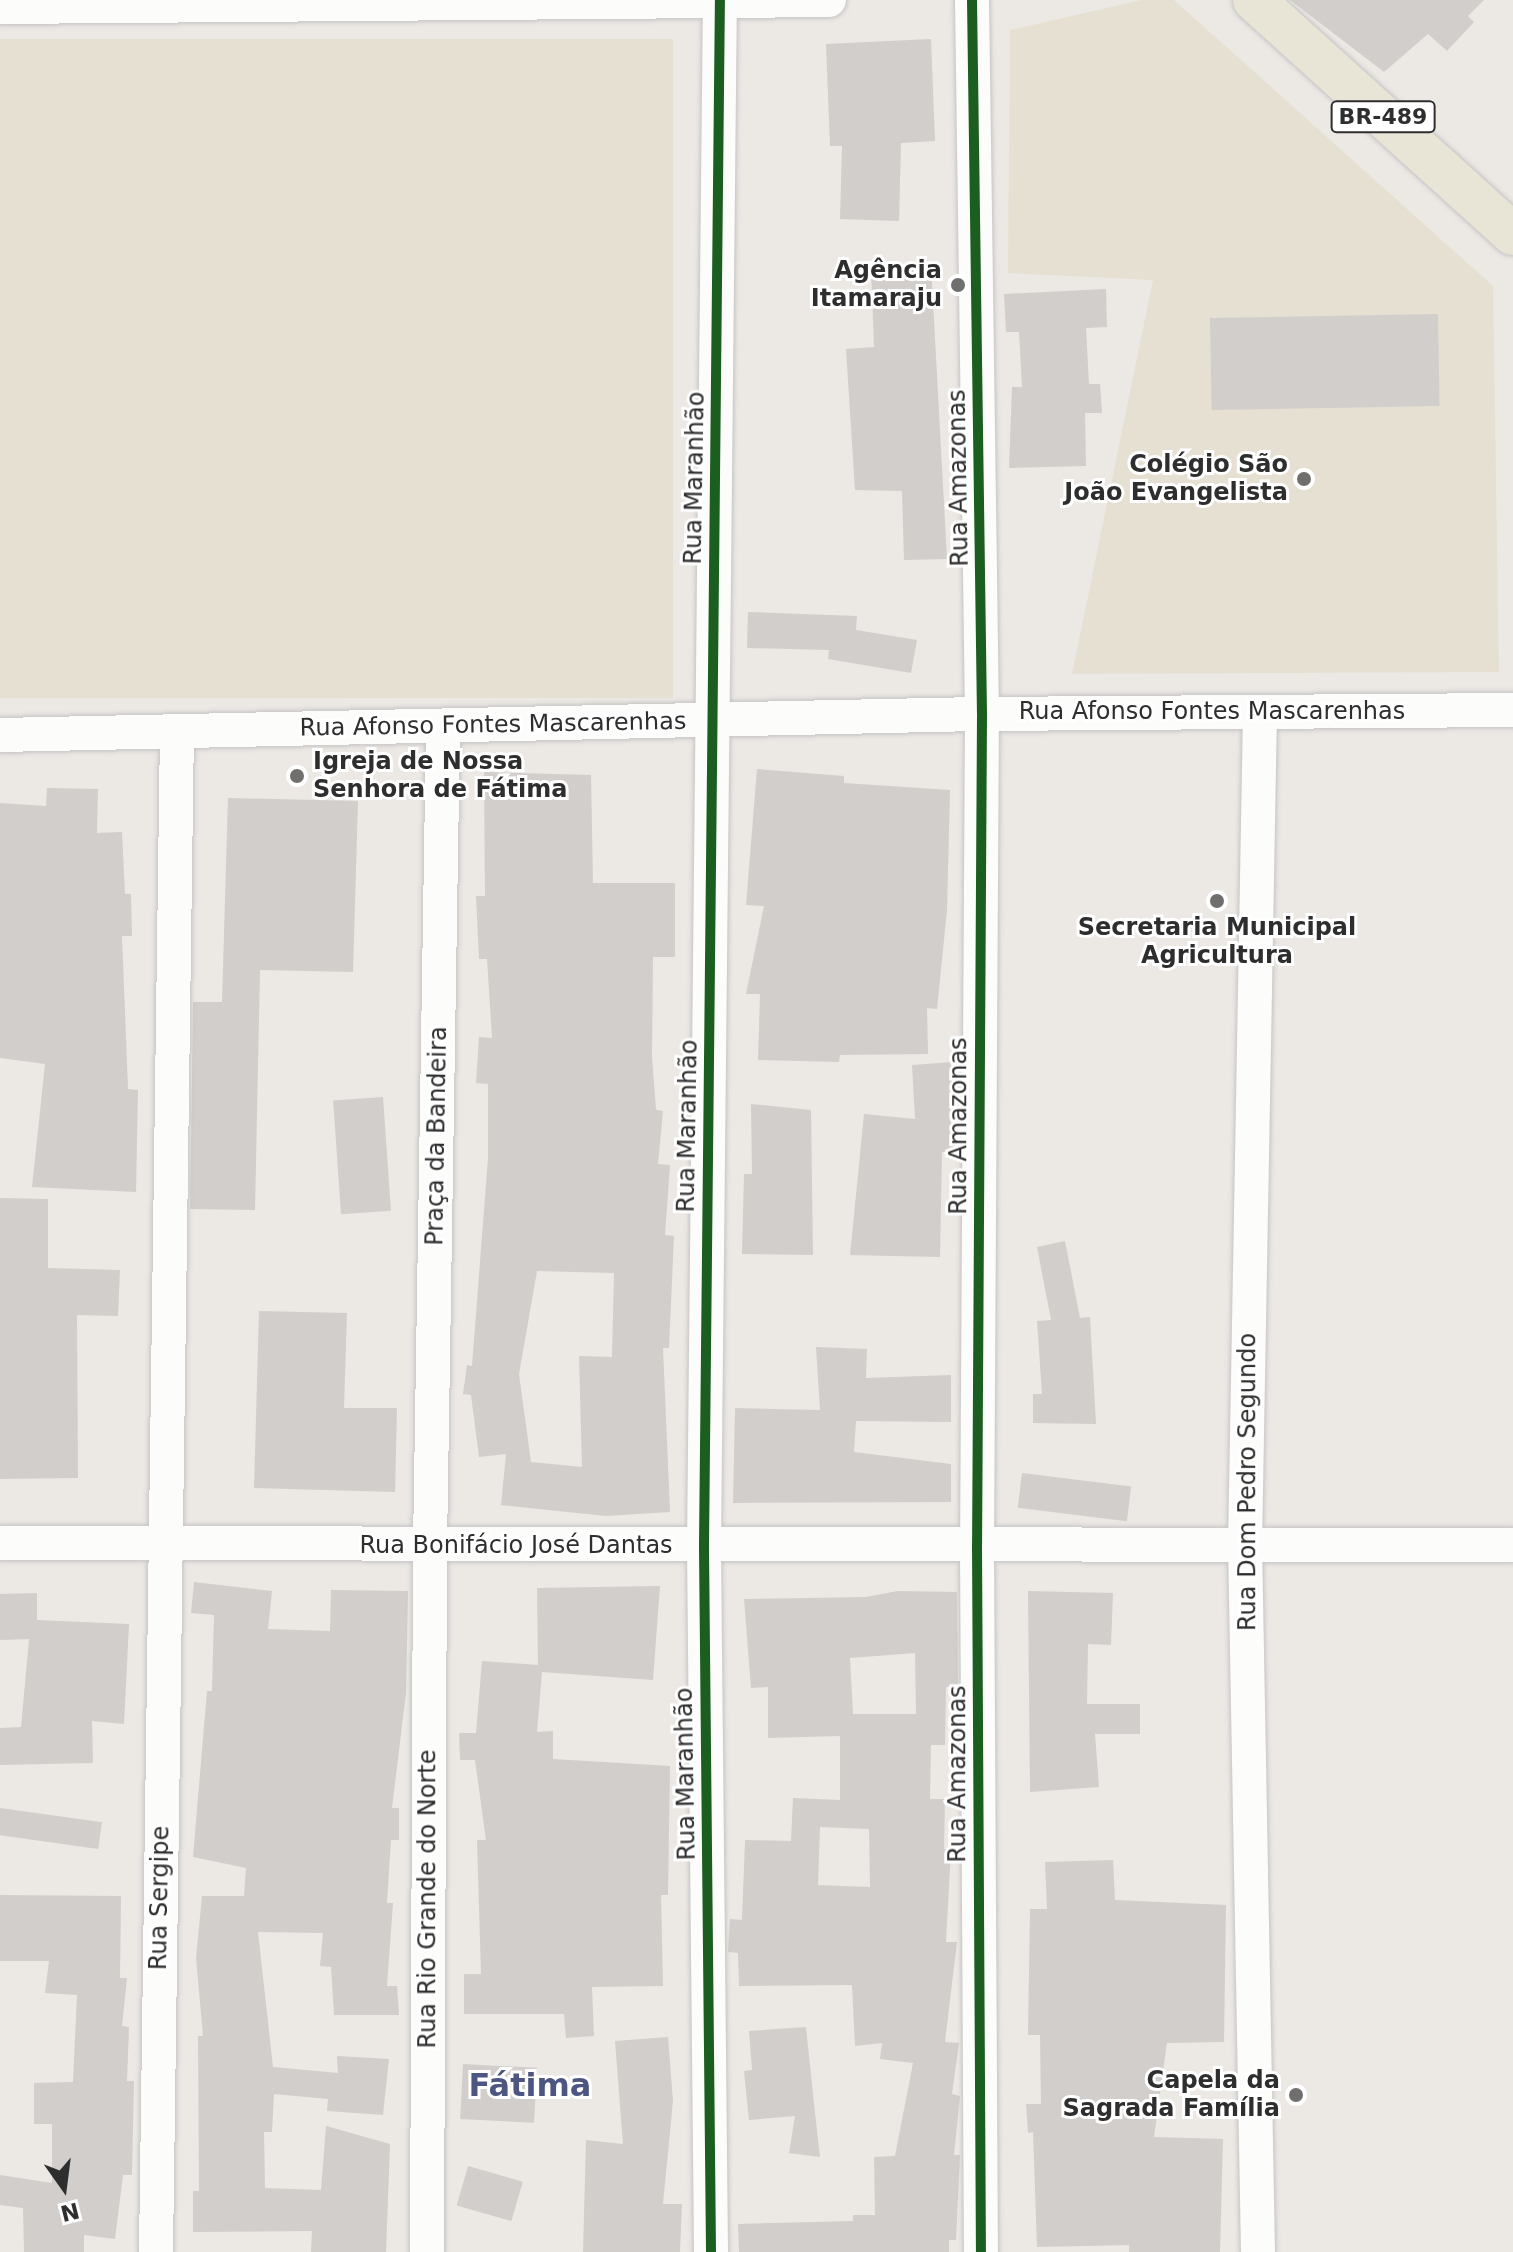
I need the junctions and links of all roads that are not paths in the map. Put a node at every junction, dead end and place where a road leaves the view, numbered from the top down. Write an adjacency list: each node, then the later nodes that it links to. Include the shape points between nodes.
1 (829, 0): 4 (street)
2 (972, 0): 9 (street, Rua Amazonas)
3 (1254, 0): 6 (main road, BR-489)
4 (720, 2): 5 (street); 10 (street, Rua Maranhão)
5 (0, 7)
6 (1513, 234)
7 (1513, 710): 8 (street, Rua Afonso Fontes Mascarenhas)
8 (1260, 712): 9 (street, Rua Afonso Fontes Mascarenhas); 19 (street, Rua Dom Pedro Segundo)
9 (982, 714): 10 (street, Rua Afonso Fontes Mascarenhas); 16 (street, Rua Amazonas)
10 (712, 720): 11 (street, Rua Afonso Fontes Mascarenhas); 18 (street, Rua Maranhão)
11 (443, 726): 12 (street, Rua Afonso Fontes Mascarenhas); 20 (street, Praça da Bandeira)
12 (177, 732): 13 (street, Rua Afonso Fontes Mascarenhas); 15 (street)
13 (0, 735)
14 (0, 1543): 15 (street, Rua Bonifácio José Dantas)
15 (164, 1543): 20 (street, Rua Bonifácio José Dantas); 21 (street, Rua Sergipe)
16 (977, 1545): 18 (street, Rua Bonifácio José Dantas); 19 (street, Rua Bonifácio José Dantas); 24 (street, Rua Amazonas)
17 (1513, 1545): 19 (street, Rua Bonifácio José Dantas)
18 (704, 1546): 20 (street, Rua Bonifácio José Dantas); 23 (street, Rua Maranhão)
19 (1245, 1546): 25 (street, Rua Dom Pedro Segundo)
20 (430, 1547): 22 (street, Rua Rio Grande do Norte)
21 (156, 2252)
22 (427, 2252)
23 (711, 2252)
24 (981, 2252)
25 (1258, 2252)

